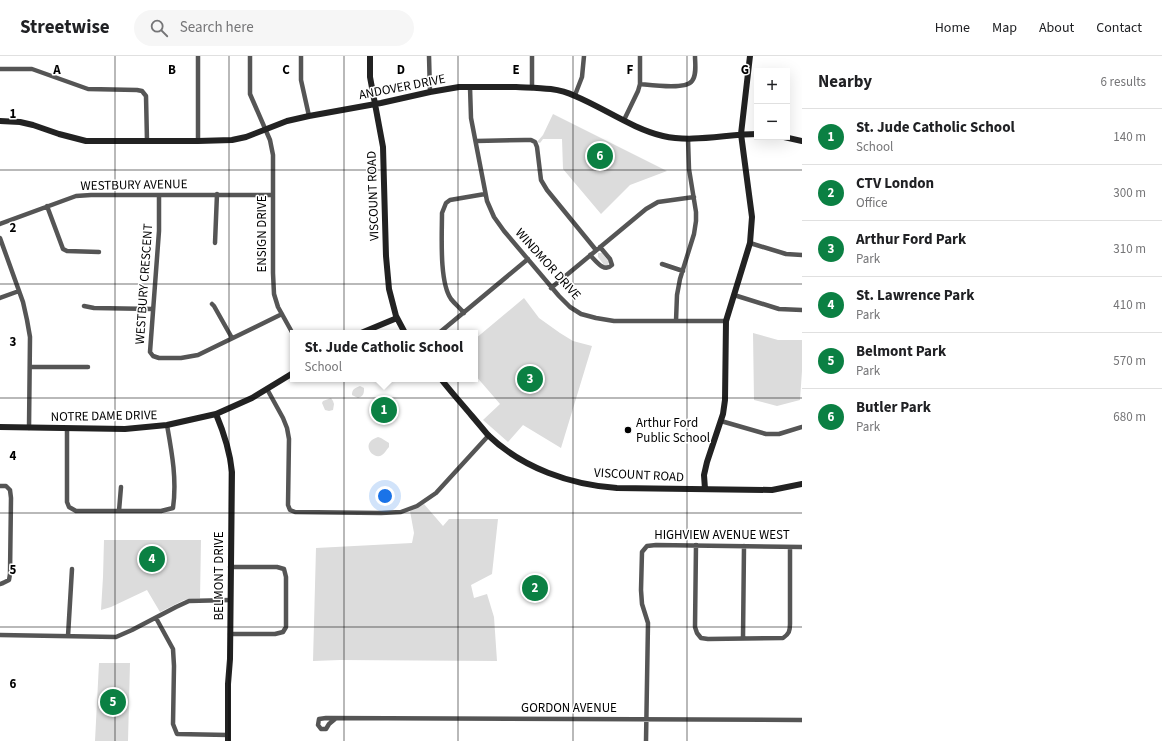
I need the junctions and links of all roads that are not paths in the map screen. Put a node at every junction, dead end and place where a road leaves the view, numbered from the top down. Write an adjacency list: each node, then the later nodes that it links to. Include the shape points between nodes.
1 (198, 56): 27 (street)
2 (250, 56): 21 (street, ENSIGN DRIVE, via 250,94)
3 (301, 56): 18 (street, via 301,80)
4 (370, 56): 17 (street, VISCOUNT ROAD, via 370,77)
5 (429, 56): 15 (street)
6 (532, 56): 14 (street)
7 (584, 56): 16 (street, via 582,77)
8 (640, 56): 12 (street)
9 (695, 56): 12 (street, via 694,76 688,85)
10 (750, 56): 22 (street)
11 (0, 68): 26 (street, via 32,69 88,88 142,91 146,96)
12 (640, 84): 19 (street)
13 (470, 87): 14 (street, ANDOVER DRIVE); 15 (street, ANDOVER DRIVE); 29 (street, WINDMOR DRIVE, via 471,118)
14 (532, 88): 16 (street, ANDOVER DRIVE, via 549,88)
15 (430, 92): 17 (street, ANDOVER DRIVE)
16 (575, 95): 19 (street, ANDOVER DRIVE)
17 (375, 104): 18 (street, ANDOVER DRIVE); 57 (street, VISCOUNT ROAD, via 383,148 389,289)
18 (309, 116): 21 (street, ANDOVER DRIVE)
19 (624, 120): 25 (street, ANDOVER DRIVE, via 663,136)
20 (0, 122): 26 (street, ANDOVER DRIVE, via 33,124 86,141)
21 (265, 130): 27 (street, ANDOVER DRIVE, via 232,140); 33 (street, ENSIGN DRIVE, via 273,155)
22 (741, 134): 23 (street, ANDOVER DRIVE); 25 (street, ANDOVER DRIVE); 39 (street, via 752,217)
23 (754, 134)
24 (790, 138): 28 (street)
25 (688, 139): 34 (street, via 689,170)
26 (147, 141): 27 (street, ANDOVER DRIVE)
27 (198, 141)
28 (802, 141)
29 (476, 142): 32 (street, WINDMOR DRIVE); 40 (street, via 535,142 541,180)
30 (159, 194): 31 (street, WESTBURY AVENUE); 35 (street, WESTBURY AVENUE, via 76,196); 53 (street, WESTBURY CRESCENT)
31 (217, 194): 33 (street, WESTBURY AVENUE); 38 (street)
32 (485, 194): 44 (street, WINDMOR DRIVE, via 494,217); 55 (street, via 450,200 442,213 443,276 451,299)
33 (273, 195): 56 (street, ENSIGN DRIVE, via 274,294)
34 (694, 197): 40 (street, via 658,202); 46 (street, via 696,222)
35 (48, 206): 36 (street, WESTBURY AVENUE); 41 (street, via 63,248 68,251)
36 (0, 224)
37 (0, 238): 48 (street)
38 (215, 243)
39 (750, 243): 43 (street, via 786,254); 49 (street)
40 (598, 248): 42 (street); 42 (street, via 610,259 612,265 609,268 602,267)
41 (99, 252)
42 (590, 255): 47 (street)
43 (802, 255)
44 (528, 259): 47 (street, WINDMOR DRIVE); 55 (street)
45 (662, 264): 46 (street)
46 (683, 271): 58 (street, via 677,295)
47 (552, 288): 58 (street, WINDMOR DRIVE, via 570,307 581,314 596,318 614,321)
48 (19, 291): 50 (street); 65 (street, via 30,337)
49 (734, 295): 54 (street, via 779,309); 59 (street)
50 (0, 298)
51 (212, 304): 64 (street)
52 (84, 306): 53 (street)
53 (153, 309): 64 (street, WESTBURY CRESCENT, via 150,352 153,356 181,358 198,355)
54 (802, 310)
55 (464, 313): 63 (street)
56 (282, 314): 60 (street, ENSIGN DRIVE); 64 (street, WESTBURY CRESCENT)
57 (397, 318): 61 (street); 62 (street, VISCOUNT ROAD)
58 (676, 321): 59 (street, WINDMOR DRIVE)
59 (726, 321): 71 (street, via 725,400)
60 (291, 330)
61 (368, 330)
62 (403, 330)
63 (444, 330)
64 (232, 338)
65 (30, 367): 66 (street); 75 (street)
66 (88, 368)
67 (290, 375): 69 (street, NOTRE DAME DRIVE)
68 (444, 382): 77 (street, VISCOUNT ROAD)
69 (267, 389): 70 (street, NOTRE DAME DRIVE); 77 (street, via 287,428 288,505 290,510 295,512 401,512 416,506 436,492)
70 (216, 414): 72 (street, NOTRE DAME DRIVE); 87 (street, BELMONT DRIVE, via 225,436 232,472)
71 (721, 421): 73 (street, via 766,434 779,434); 81 (street, via 707,462 704,475)
72 (167, 425): 76 (street, NOTRE DAME DRIVE, via 124,429); 82 (street, via 173,453 173,508 161,512)
73 (802, 427)
74 (0, 428): 75 (street, NOTRE DAME DRIVE)
75 (29, 428): 76 (street, NOTRE DAME DRIVE)
76 (67, 428): 82 (street, via 69,507 76,511)
77 (489, 435): 81 (street, VISCOUNT ROAD, via 512,454 530,464 554,476 574,481 599,487)
78 (802, 484): 81 (street, VISCOUNT ROAD, via 772,490)
79 (0, 486): 89 (street, via 6,486 10,490 11,498 10,574 9,580)
80 (121, 487): 82 (street)
81 (705, 489)
82 (119, 511)
83 (696, 545): 84 (street, HIGHVIEW AVENUE WEST); 95 (street, via 697,633 701,638 708,639); 97 (street, HIGHVIEW AVENUE WEST, via 647,546 642,552 642,604 648,623)
84 (744, 546): 85 (street, HIGHVIEW AVENUE WEST); 95 (street)
85 (790, 546): 86 (street, HIGHVIEW AVENUE WEST); 95 (street, via 788,635 782,638)
86 (802, 547)
87 (230, 567): 90 (street, BELMONT DRIVE); 92 (street, via 284,569 286,627 283,632 275,634)
88 (72, 569): 94 (street)
89 (0, 584)
90 (230, 600): 91 (street, via 189,601); 92 (street, BELMONT DRIVE)
91 (156, 618): 94 (street, via 116,637); 99 (street, via 173,649 173,724 177,734)
92 (230, 634): 99 (street, BELMONT DRIVE)
93 (0, 636): 94 (street)
94 (68, 636)
95 (743, 638)
96 (335, 719): 97 (street, GORDON AVENUE)
97 (647, 719): 98 (street, GORDON AVENUE); 100 (street, HIGHVIEW AVENUE WEST)
98 (802, 720)
99 (228, 738)
100 (646, 741)

